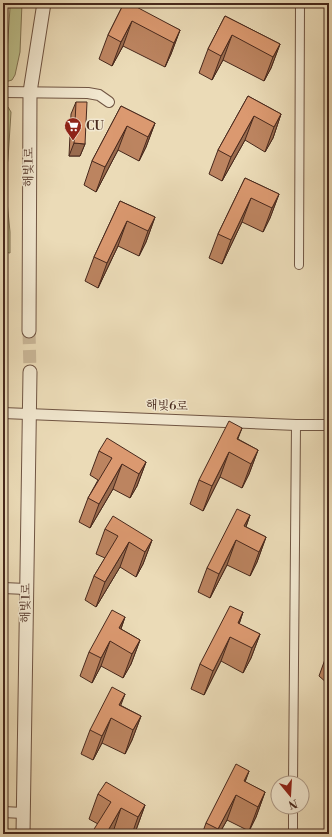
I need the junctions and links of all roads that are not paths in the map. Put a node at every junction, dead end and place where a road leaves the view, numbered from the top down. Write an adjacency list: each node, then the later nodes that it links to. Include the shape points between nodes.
1 (44, 3): 4 (street, 해빛1로)
2 (300, 6): 6 (street)
3 (3, 92): 4 (street)
4 (30, 92): 5 (street, via 88,93 99,95); 7 (street, 해빛1로)
5 (109, 102)
6 (299, 264)
7 (29, 331)
8 (30, 372): 10 (street, 해빛1로)
9 (3, 413): 10 (street, 해빛6로)
10 (30, 414): 11 (street, 해빛6로); 14 (street, 해빛1로)
11 (296, 425): 12 (street, 해빛6로); 15 (street)
12 (329, 425)
13 (3, 588): 14 (street)
14 (26, 589): 17 (street, 해빛1로)
15 (293, 775)
16 (3, 812): 17 (street)
17 (23, 812): 19 (street, 해빛1로)
18 (293, 815): 20 (street)
19 (23, 834)
20 (292, 834)

